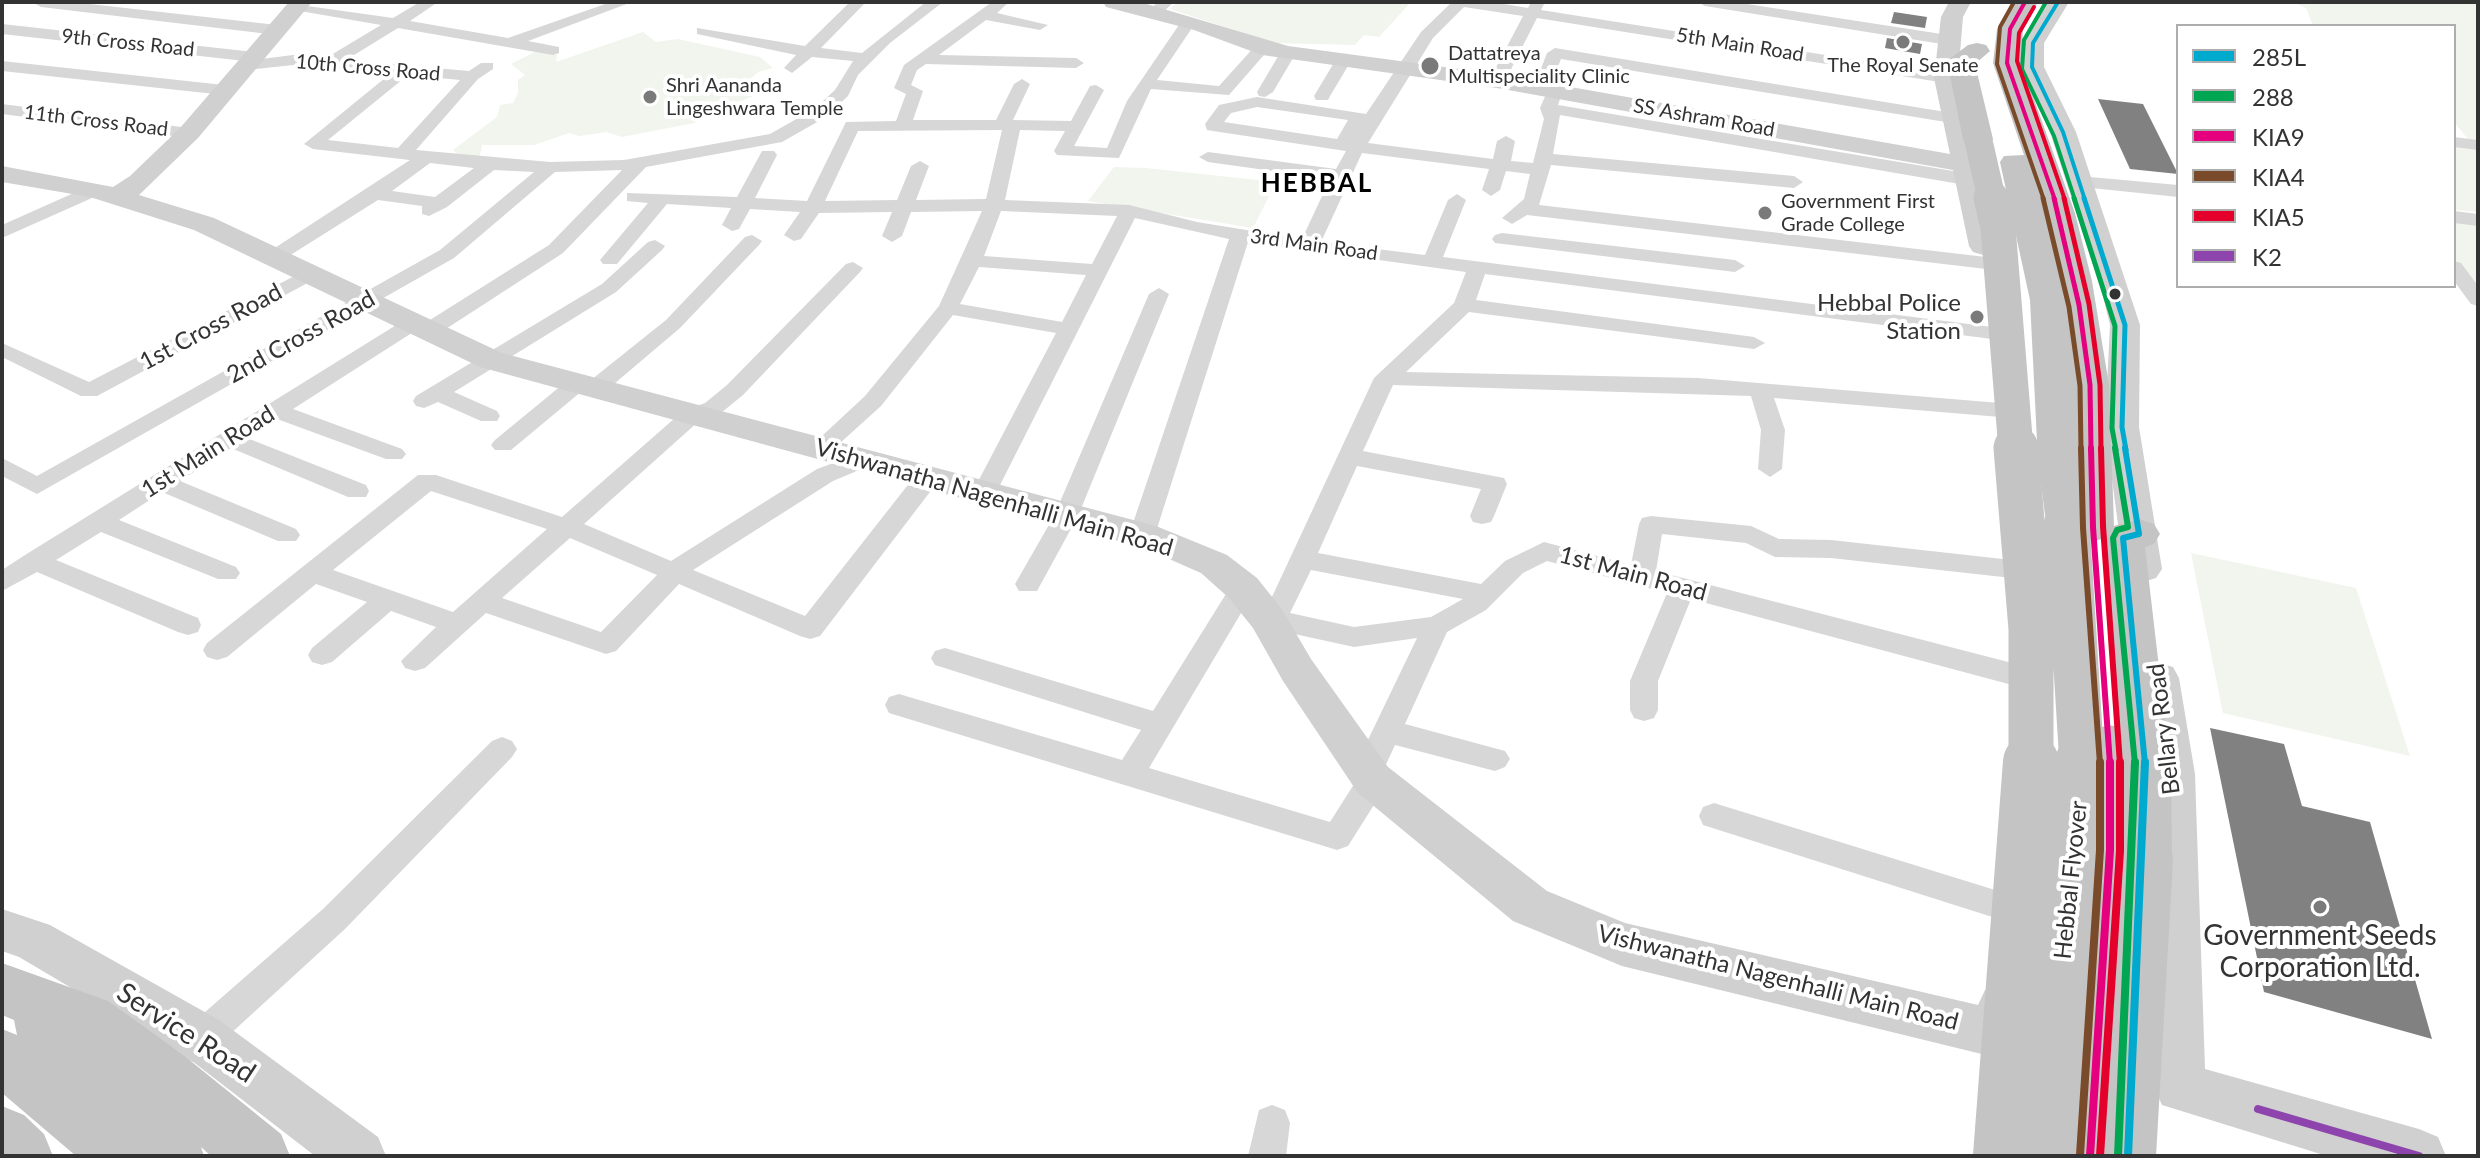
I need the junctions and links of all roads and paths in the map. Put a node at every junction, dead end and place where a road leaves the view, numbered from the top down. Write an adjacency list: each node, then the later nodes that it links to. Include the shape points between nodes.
1 (431, 2): 19 (street)
2 (625, 2): 24 (street)
3 (859, 2): 28 (street)
4 (936, 2): 30 (street)
5 (1002, 2): 18 (street)
6 (1114, 2): 15 (street, SS Ashram Road)
7 (1461, 2): 16 (street, 5th Main Road); 38 (street, via 1427,35)
8 (1705, 2): 25 (street)
9 (1960, 2): 25 (street, via 1952,17)
10 (1993, 2): 25 (highway, via 1978,31)
11 (2025, 2): 121 (highway, Bellary Road, via 2010,29 2007,63 2059,213)
12 (2058, 2): 73 (street, via 2033,43 2032,67 2063,132)
13 (41, 3): 14 (street)
14 (78, 4): 17 (street)
15 (1154, 6): 20 (street, SS Ashram Road)
16 (1536, 7): 40 (street, 5th Main Road); 41 (street)
17 (297, 9): 19 (street); 32 (street)
18 (982, 15): 21 (street); 31 (street)
19 (398, 21): 24 (street); 34 (street)
20 (1188, 22): 26 (street, SS Ashram Road); 43 (street)
21 (1040, 25)
22 (2, 29): 32 (street, 9th Cross Road)
23 (702, 31): 28 (street)
24 (513, 41): 27 (street)
25 (1963, 45): 40 (street); 58 (highway); 134 (highway, via 2022,182 2047,300)
26 (1262, 48): 29 (street, SS Ashram Road); 43 (street, via 1223,91)
27 (553, 50)
28 (810, 51): 30 (street); 37 (street)
29 (1288, 53): 33 (street, SS Ashram Road); 46 (street)
30 (866, 58): 64 (street, via 820,113 776,138)
31 (922, 59): 35 (street); 50 (street, via 910,68 902,88 915,91)
32 (250, 61): 34 (street, 10th Cross Road); 44 (street)
33 (1343, 61): 38 (street, SS Ashram Road); 47 (street)
34 (329, 63): 39 (street, 10th Cross Road)
35 (1076, 63)
36 (2, 66): 44 (street)
37 (792, 68)
38 (1403, 69): 41 (street, SS Ashram Road); 57 (street)
39 (403, 71): 59 (street, 10th Cross Road, via 480,71); 59 (street, via 313,144)
40 (1946, 78): 58 (street)
41 (1497, 81): 48 (street, SS Ashram Road)
42 (1022, 84): 51 (street)
43 (1147, 84): 52 (street, via 1113,154 1063,151)
44 (224, 90): 53 (street)
45 (1096, 90): 52 (street)
46 (1265, 92)
47 (1322, 96)
48 (1548, 96): 58 (street, SS Ashram Road); 58 (street, via 1555,53); 66 (street, via 1553,119)
49 (2, 109): 53 (street, 11th Cross Road)
50 (904, 123): 51 (street); 83 (street, via 849,127)
51 (1007, 125): 52 (street); 82 (street)
52 (1074, 126)
53 (189, 133): 76 (street, via 140,182)
54 (1506, 141): 67 (street)
55 (2456, 142): 56 (street)
56 (2478, 145)
57 (1350, 146): 57 (street, via 1359,116 1257,102 1225,109 1214,124); 63 (street); 71 (street)
58 (1968, 151): 102 (street); 191 (highway, bridge, via 1998,227 2031,629 2031,774)
59 (403, 154): 61 (street)
60 (768, 155): 80 (street)
61 (426, 157): 65 (street); 77 (street)
62 (1208, 157): 71 (street)
63 (1463, 160): 67 (street); 101 (street)
64 (640, 163): 69 (street); 115 (street, 1st Main Road, via 556,249)
65 (490, 164): 69 (street); 77 (street, via 434,207)
66 (1543, 164): 67 (street); 72 (street); 84 (street, via 1533,201)
67 (1500, 165): 74 (street)
68 (920, 166): 81 (street)
69 (550, 167): 111 (street, 2nd Cross Road, via 447,254)
70 (2, 174): 76 (street, Vishwanatha Nagenhalli Main Road)
71 (1341, 175): 97 (street)
72 (1794, 182)
73 (2079, 182): 75 (street); 121 (street, via 2126,331)
74 (1491, 190)
75 (2176, 191)
76 (106, 194): 89 (street); 98 (street, Vishwanatha Nagenhalli Main Road, via 204,224)
77 (375, 194): 98 (street)
78 (634, 197): 79 (street, 3rd Main Road)
79 (662, 199): 80 (street, 3rd Main Road); 99 (street)
80 (745, 204): 83 (street, 3rd Main Road); 88 (street)
81 (906, 205): 82 (street, 3rd Main Road); 83 (street, 3rd Main Road); 93 (street)
82 (994, 205): 85 (street, 3rd Main Road); 100 (street)
83 (813, 207): 91 (street)
84 (1521, 209): 90 (street); 94 (street, via 1504,225)
85 (1129, 211): 92 (street, 3rd Main Road); 106 (street)
86 (2456, 217): 87 (street)
87 (2478, 220)
88 (732, 225)
89 (7, 226)
90 (1734, 233): 102 (street); 103 (street)
91 (794, 235)
92 (1240, 235): 97 (street, 3rd Main Road); 147 (street)
93 (892, 236)
94 (1502, 239): 103 (street); 104 (street)
95 (752, 241): 122 (street, via 673,324)
96 (655, 246): 119 (street, via 609,288)
97 (1309, 246): 101 (street, 3rd Main Road)
98 (274, 257): 108 (street, Vishwanatha Nagenhalli Main Road)
99 (610, 260)
100 (972, 261): 106 (street); 114 (street)
101 (1432, 261): 104 (street, 3rd Main Road)
102 (1986, 263): 117 (street)
103 (1735, 266): 112 (street)
104 (1485, 267): 112 (street, 3rd Main Road); 113 (street)
105 (853, 268): 127 (street, via 735,390 713,408)
106 (1098, 270): 116 (street)
107 (2456, 270): 110 (street)
108 (310, 274): 111 (street, Vishwanatha Nagenhalli Main Road); 118 (street, 1st Cross Road, via 89,391)
109 (1159, 294): 141 (street)
110 (2478, 300)
111 (366, 301): 115 (street, Vishwanatha Nagenhalli Main Road); 135 (street, 2nd Cross Road, via 37,486)
112 (1736, 301): 113 (street, via 1748,342); 117 (street, 3rd Main Road)
113 (1464, 305): 120 (street)
114 (948, 308): 116 (street); 130 (street, via 873,401)
115 (420, 327): 119 (street, Vishwanatha Nagenhalli Main Road); 125 (street, 1st Main Road)
116 (1068, 329): 140 (street)
117 (1992, 333): 124 (street)
118 (2, 349)
119 (491, 360): 122 (street, Vishwanatha Nagenhalli Main Road); 126 (street, via 430,397)
120 (1385, 378): 123 (street); 132 (street)
121 (2106, 379): 145 (highway, Bellary Road)
122 (585, 387): 127 (street, Vishwanatha Nagenhalli Main Road); 129 (street)
123 (1760, 390): 124 (street); 136 (street, via 1773,430)
124 (1999, 403): 134 (highway); 150 (street)
125 (275, 410): 128 (street, 1st Main Road); 131 (street)
126 (489, 416)
127 (691, 416): 130 (street, Vishwanatha Nagenhalli Main Road); 144 (street)
128 (229, 439): 138 (street, 1st Main Road); 139 (street)
129 (503, 445)
130 (821, 448): 133 (street, Vishwanatha Nagenhalli Main Road)
131 (394, 454)
132 (1347, 456): 142 (street, via 1495,484); 148 (street)
133 (863, 460): 137 (street, Vishwanatha Nagenhalli Main Road); 151 (street, via 825,475)
134 (2058, 461): 145 (highway, Hebbal Flyover)
135 (2, 466)
136 (1770, 469)
137 (927, 478): 140 (street, Vishwanatha Nagenhalli Main Road); 151 (street, via 810,629)
138 (160, 482): 143 (street, 1st Main Road); 146 (street)
139 (357, 491)
140 (984, 493): 141 (street, Vishwanatha Nagenhalli Main Road)
141 (1066, 516): 147 (street, Vishwanatha Nagenhalli Main Road); 156 (street)
142 (1482, 516)
143 (98, 521): 149 (street, 1st Main Road); 152 (street)
144 (567, 527): 151 (street); 153 (street, via 427,481); 161 (street)
145 (2100, 527): 192 (highway, Hebbal Flyover, bridge, via 2084,749); 193 (highway, Hebbal Flyover, bridge, via 2110,850); 194 (highway, bridge, via 2123,538 2146,771); 195 (street, Bellary Road, via 2173,774 2180,1087)
146 (287, 535)
147 (1142, 535): 158 (street, Vishwanatha Nagenhalli Main Road, via 1214,564)
148 (1302, 559): 159 (street); 162 (street, via 1282,605)
149 (34, 561): 154 (street, 1st Main Road); 164 (street)
150 (2012, 569): 155 (street, via 1775,548 1751,535 1651,524); 170 (street)
151 (673, 572): 161 (street, via 606,644)
152 (227, 573)
153 (313, 573): 160 (street); 166 (street)
154 (5, 577)
155 (1642, 577): 157 (street, 1st Main Road); 159 (street, 1st Main Road, via 1544,551 1514,567)
156 (1028, 584)
157 (1683, 586): 170 (street, 1st Main Road); 172 (street, via 1644,681)
158 (1243, 588): 162 (street, Vishwanatha Nagenhalli Main Road); 173 (street)
159 (1486, 594): 165 (street, 1st Main Road)
160 (387, 600): 163 (street); 167 (street)
161 (481, 601): 163 (street)
162 (1267, 618): 165 (street, 1st Main Road, via 1354,637); 178 (street, Vishwanatha Nagenhalli Main Road)
163 (454, 623): 169 (street)
164 (188, 625)
165 (1437, 626): 174 (street)
166 (217, 650)
167 (322, 655)
168 (945, 658): 173 (street)
169 (415, 661)
170 (2016, 675): 180 (street)
171 (899, 705): 177 (street)
172 (1644, 710)
173 (1159, 724): 177 (street)
174 (1387, 731): 176 (street); 178 (street)
175 (502, 749): 183 (street, via 334,919)
176 (1495, 759)
177 (1129, 775): 178 (street, via 1337,837)
178 (1370, 777): 180 (street, Vishwanatha Nagenhalli Main Road, via 1530,906 1570,923 1622,944 2002,1035)
179 (1714, 816): 180 (street)
180 (2008, 908)
181 (2, 930): 183 (street, Service Road, via 33,940)
182 (20, 996): 183 (highway); 188 (highway, via 49,1044)
183 (181, 1056): 189 (highway); 190 (street, Service Road)
184 (2, 1057): 187 (highway)
185 (2, 1137): 186 (highway)
186 (22, 1156)
187 (123, 1156)
188 (173, 1156)
189 (259, 1156)
190 (359, 1156)
191 (2001, 1156)
192 (2041, 1156)
193 (2090, 1156)
194 (2128, 1156)
195 (2419, 1156)

